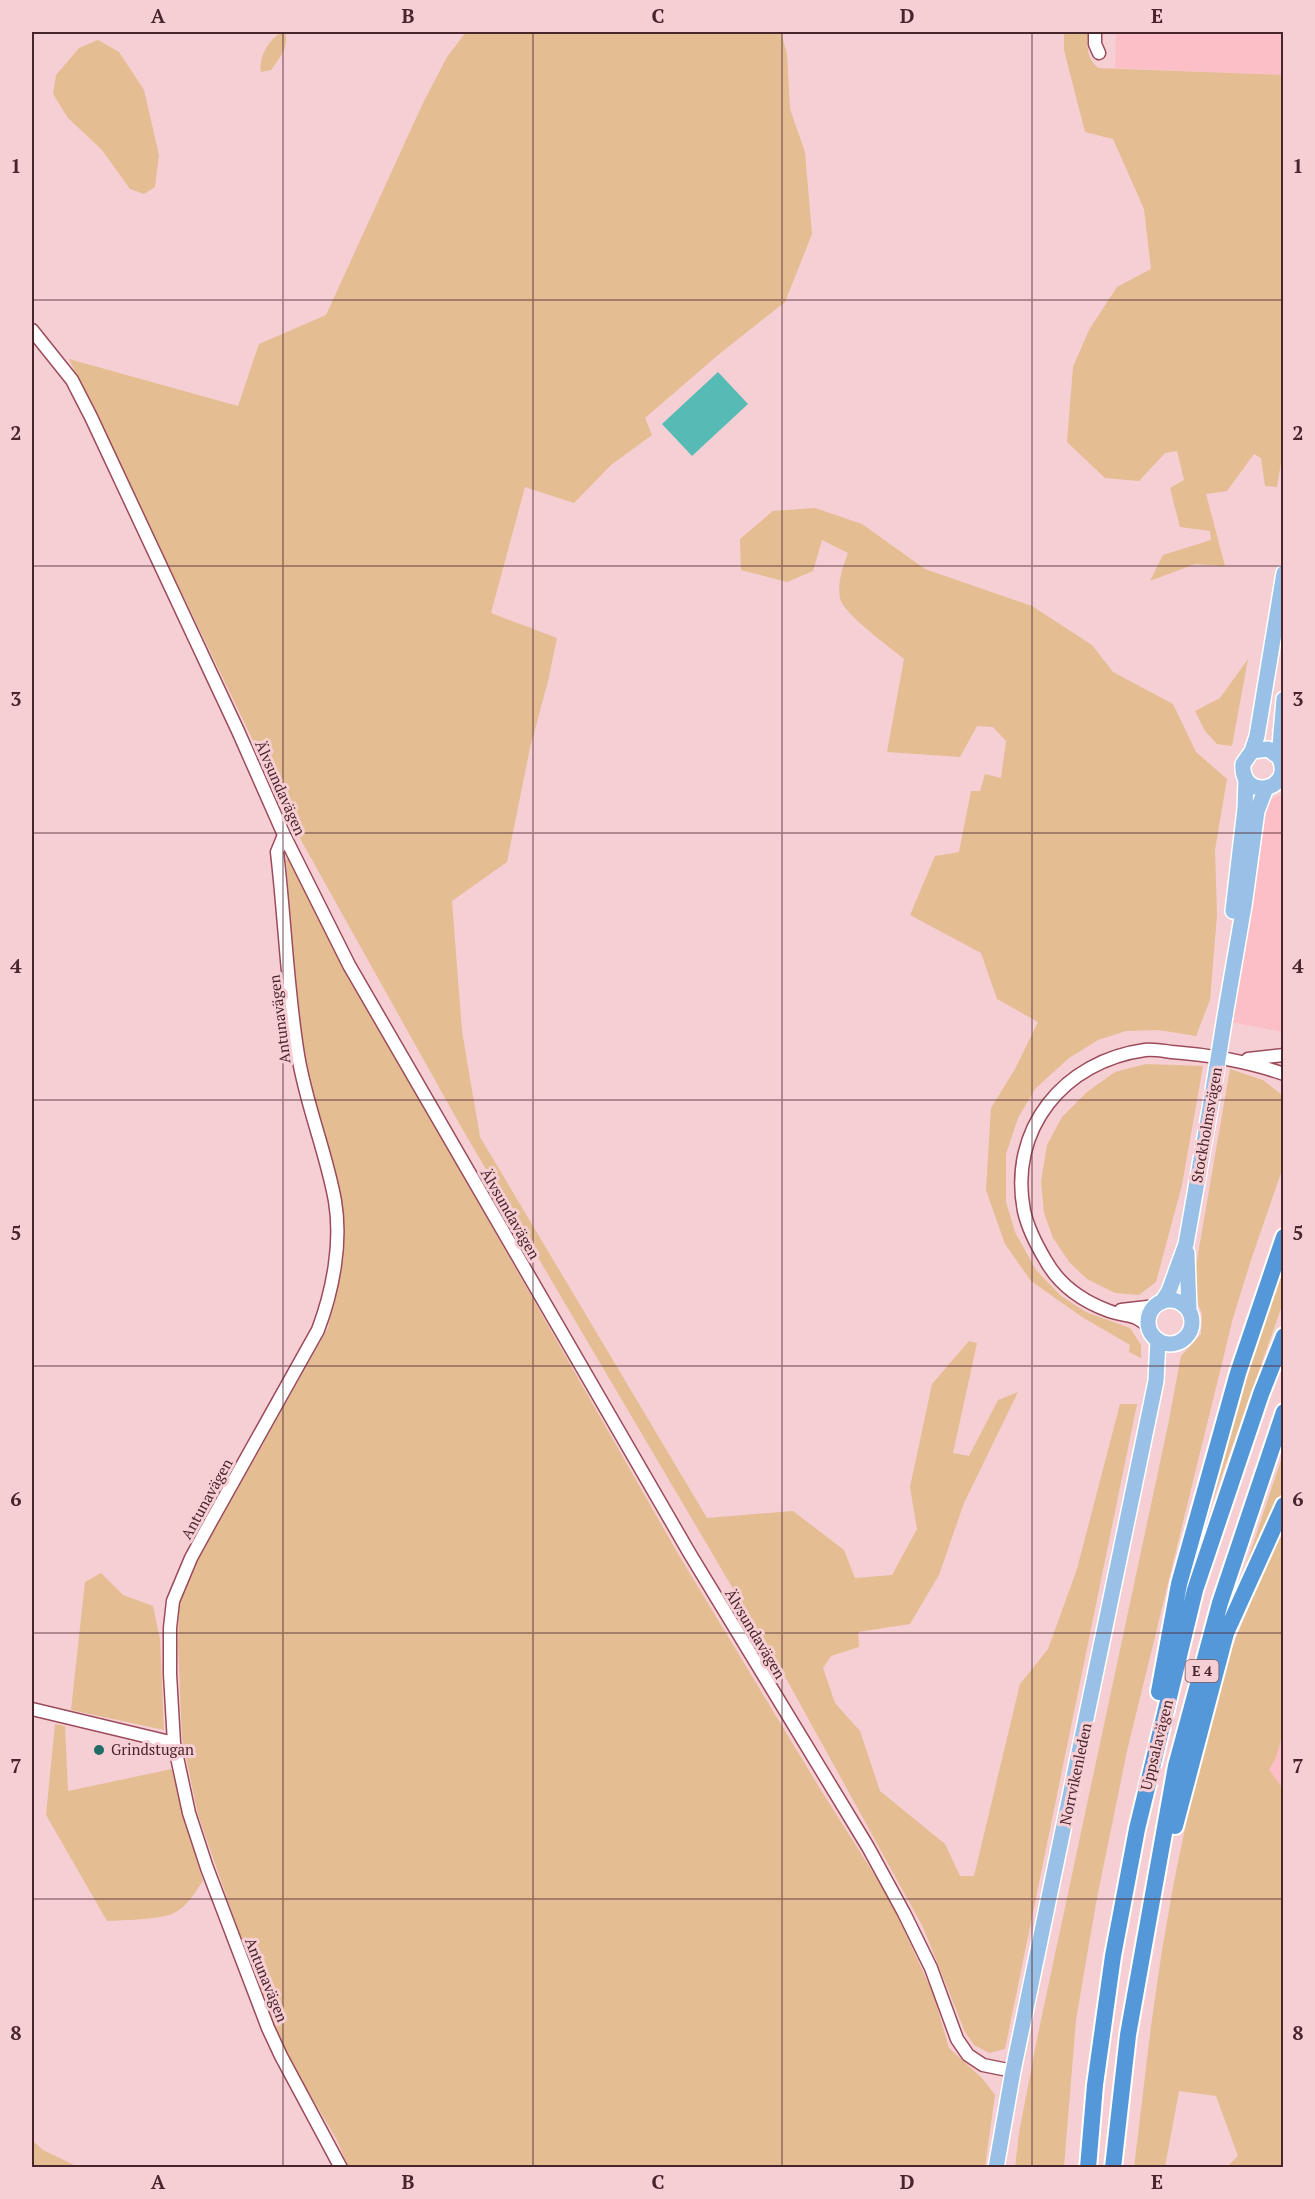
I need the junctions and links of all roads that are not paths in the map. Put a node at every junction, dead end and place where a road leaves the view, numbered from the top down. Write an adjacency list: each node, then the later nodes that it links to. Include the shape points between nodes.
1 (1095, 32): 2 (street)
2 (1099, 53)
3 (32, 330): 10 (street, Älvsundavägen, via 72,380 92,417)
4 (1284, 573): 6 (main road, Stockholmsvägen)
5 (1284, 699): 7 (main road, Stockholmsvägen)
6 (1252, 751): 7 (main road, via 1268,749); 8 (main road, Stockholmsvägen, via 1243,764)
7 (1279, 757): 9 (main road, Stockholmsvägen, via 1283,766 1281,776)
8 (1246, 779): 9 (main road, via 1254,786); 11 (main road, Stockholmsvägen)
9 (1266, 788): 11 (main road, Stockholmsvägen, via 1257,811)
10 (284, 835): 27 (street, Antunavägen, via 278,852 293,1024 335,1202 334,1272 318,1330 195,1550 172,1601 170,1674); 30 (street, Älvsundavägen, via 349,965 707,1583 868,1847 931,1968 957,2039 968,2055 983,2065)
11 (1225, 1011): 16 (main road, Stockholmsvägen, bridge)
12 (1284, 1055): 13 (street)
13 (1232, 1059): 14 (street); 19 (street, via 1147,1050 1112,1058 1079,1073 1036,1120 1024,1150 1021,1181 1024,1212 1034,1239 1061,1282 1084,1300)
14 (1284, 1074)
15 (1284, 1237): 28 (highway, via 1238,1373 1179,1584)
16 (1186, 1244): 17 (main road, Stockholmsvägen, via 1169,1291); 18 (main road, Stockholmsvägen)
17 (1159, 1304): 18 (main road, via 1177,1301); 19 (street); 20 (main road, via 1148,1321)
18 (1189, 1310): 22 (main road, via 1190,1332)
19 (1110, 1311): 20 (street, via 1139,1318)
20 (1154, 1334): 22 (main road, via 1171,1344); 23 (main road, Norrvikenleden)
21 (1284, 1336): 28 (highway, Uppsalavägen / E 4, via 1195,1590)
22 (1179, 1343): 23 (main road, Norrvikenleden, via 1171,1350)
23 (1156, 1381): 30 (main road, Norrvikenleden)
24 (1284, 1412): 29 (highway, Uppsalavägen / E 4, via 1220,1603 1176,1766)
25 (1284, 1505): 29 (highway, via 1226,1633)
26 (32, 1709): 27 (street)
27 (174, 1743): 31 (street, Antunavägen, via 189,1813 207,1868 268,2028)
28 (1137, 1829): 33 (highway, Uppsalavägen / E 4, via 1113,1956)
29 (1145, 1937): 34 (highway, Uppsalavägen / E 4, via 1128,2035)
30 (1013, 2072): 32 (main road, Norrvikenleden)
31 (341, 2168)
32 (996, 2168)
33 (1088, 2168)
34 (1113, 2168)

